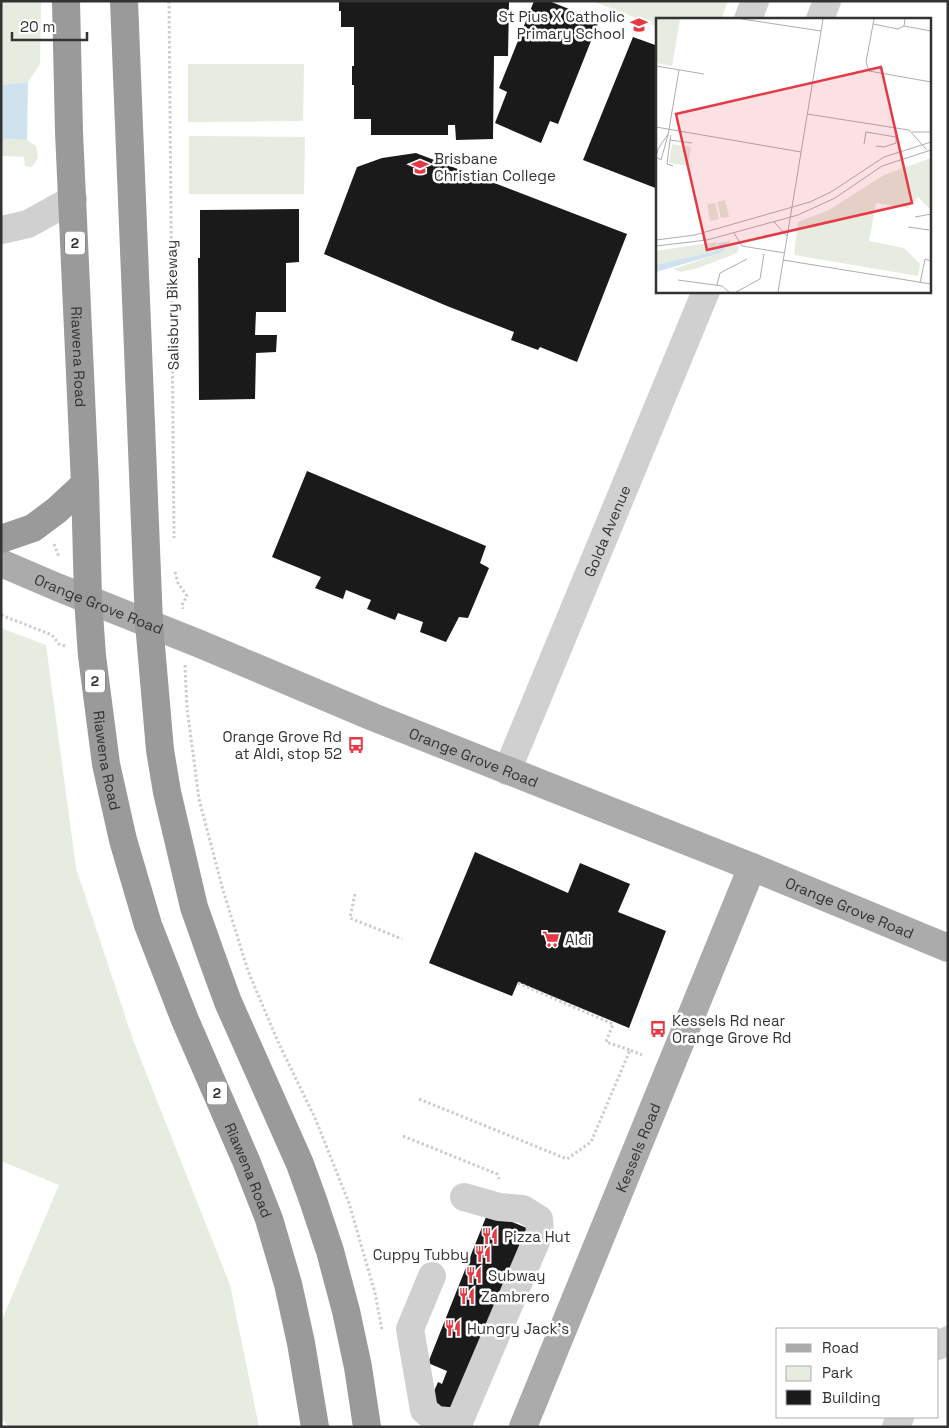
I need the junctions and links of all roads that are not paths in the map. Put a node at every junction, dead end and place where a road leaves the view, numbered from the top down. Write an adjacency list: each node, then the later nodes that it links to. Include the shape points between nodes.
1 (66, 1): 7 (highway, Riawena Road / 2)
2 (124, 1): 14 (highway)
3 (755, 1): 5 (street)
4 (827, 1): 6 (street)
5 (748, 18)
6 (820, 18)
7 (73, 199): 8 (street, via 28,224); 10 (highway, Riawena Road / 2)
8 (2, 230)
9 (706, 292): 15 (street, Golda Avenue)
10 (85, 484): 11 (highway, via 33,528); 13 (highway, Riawena Road / 2)
11 (1, 539)
12 (1, 563): 13 (main road, Orange Grove Road)
13 (88, 599): 14 (main road, Orange Grove Road); 20 (highway, Riawena Road / 2, via 99,720 123,840 148,924 181,1011 269,1219 288,1284)
14 (148, 623): 15 (main road, Orange Grove Road); 21 (highway, via 160,750 194,907 228,1002 314,1200 346,1311)
15 (507, 771): 16 (main road, Orange Grove Road)
16 (752, 867): 17 (main road, Orange Grove Road); 22 (main road, Kessels Road)
17 (948, 948)
18 (464, 1197): 19 (street, via 494,1206 523,1209 539,1219 540,1232 459,1422 436,1420 424,1410 410,1329)
19 (432, 1276)
20 (315, 1427)
21 (367, 1427)
22 (523, 1427)

